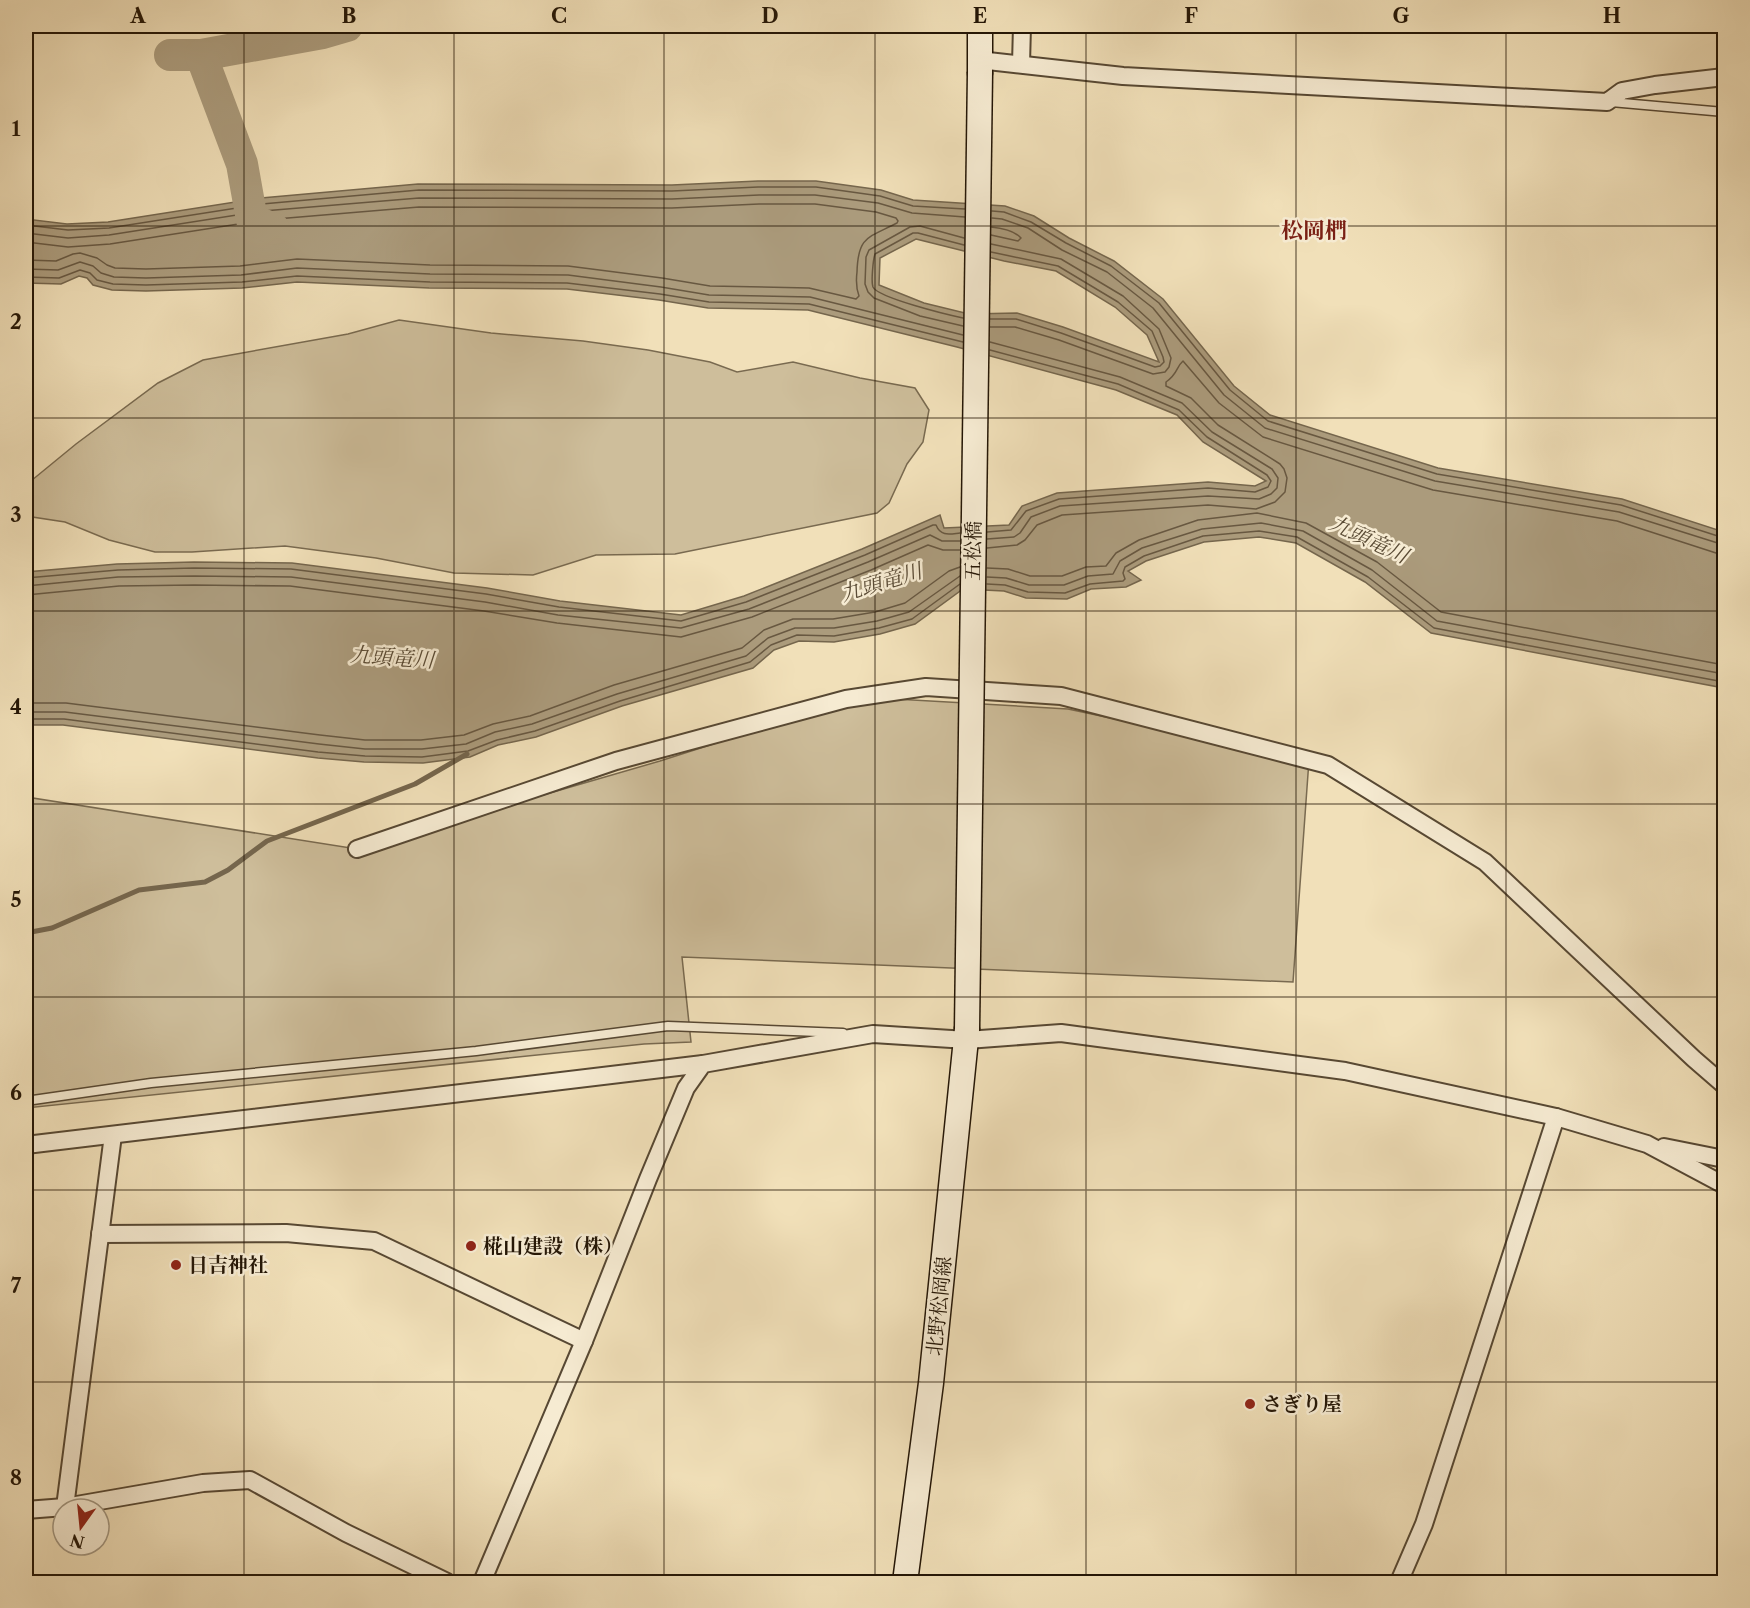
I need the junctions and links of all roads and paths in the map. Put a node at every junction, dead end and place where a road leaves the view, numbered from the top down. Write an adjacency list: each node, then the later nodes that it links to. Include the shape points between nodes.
1 (980, 26): 4 (main road)
2 (1022, 26): 3 (street)
3 (1021, 64): 4 (street); 6 (street, via 1123,76)
4 (979, 66): 10 (main road, 五松橋, bridge)
5 (1725, 77): 6 (street, via 1622,91)
6 (1607, 102): 7 (lane)
7 (1725, 112)
8 (357, 849): 12 (street, via 616,761 846,699 926,687 1061,696 1328,765 1485,862)
9 (873, 1034): 10 (street); 11 (street); 13 (lane, via 668,1026 476,1051 151,1083)
10 (967, 1035): 14 (street, via 1061,1033 1345,1071); 28 (main road, 北野松岡線, via 931,1383)
11 (703, 1064): 15 (street); 21 (street, via 686,1088)
12 (1725, 1085)
13 (26, 1101)
14 (1556, 1117): 16 (street); 29 (street, via 1424,1524)
15 (113, 1134): 17 (street); 20 (street)
16 (1647, 1144): 18 (street); 19 (street)
17 (26, 1145)
18 (1725, 1159)
19 (1725, 1185)
20 (100, 1234): 21 (street, via 286,1233 374,1241); 22 (street)
21 (584, 1341): 27 (street)
22 (65, 1497)
23 (111, 1499): 26 (street, via 203,1483 250,1480)
24 (51, 1508): 25 (street)
25 (26, 1510)
26 (447, 1582)
27 (482, 1582)
28 (905, 1582)
29 (1400, 1582)

